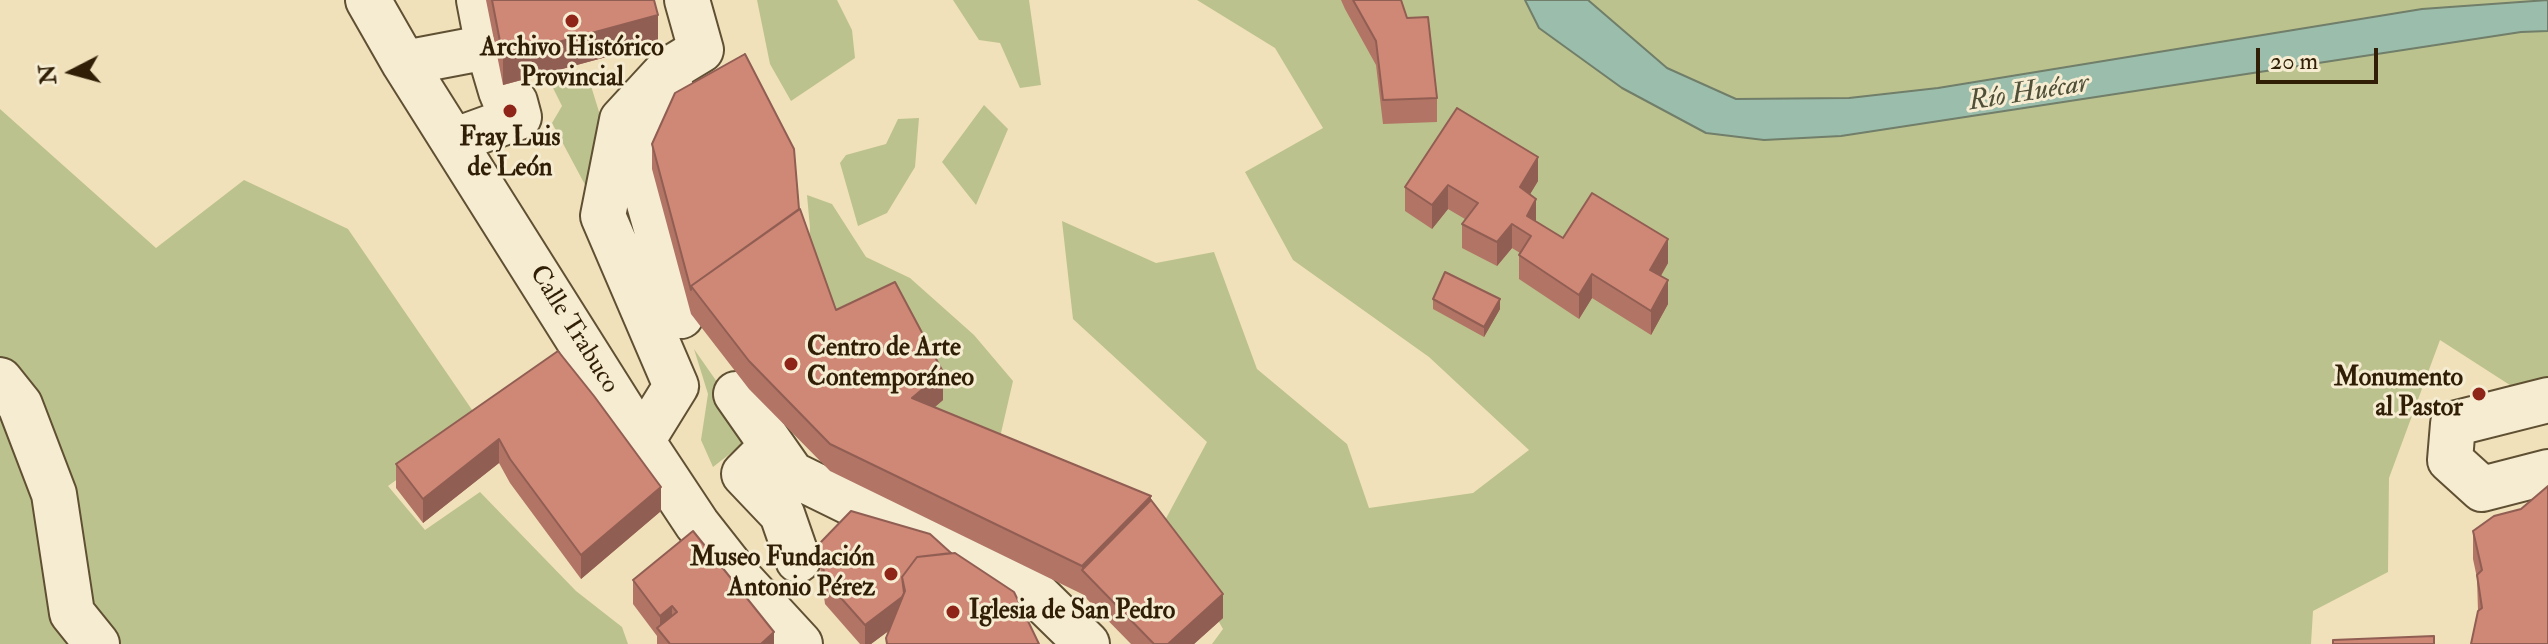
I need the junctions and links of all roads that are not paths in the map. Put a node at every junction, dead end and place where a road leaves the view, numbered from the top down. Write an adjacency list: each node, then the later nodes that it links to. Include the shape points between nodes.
1 (368, 0): 5 (street, Calle Trabuco)
2 (479, 0): 4 (street)
3 (687, 0): 6 (street, via 701,50)
4 (488, 47): 5 (street); 7 (street, via 506,103 515,102 519,117)
5 (404, 63): 7 (street, Calle Trabuco)
6 (668, 70): 8 (street, via 671,95 638,165); 12 (street, via 622,120 603,216 676,386)
7 (453, 141): 12 (street, Calle Trabuco)
8 (681, 316)
9 (0, 380): 17 (street, via 20,405 54,494 72,613)
10 (736, 394): 13 (street)
11 (2548, 400): 14 (street, via 2453,424 2450,460 2482,489)
12 (642, 441): 16 (street, Calle Trabuco, via 741,580)
13 (772, 446): 15 (street, via 744,474 782,514); 18 (street, via 792,474 1035,593)
14 (2548, 472)
15 (798, 560)
16 (809, 633)
17 (97, 644)
18 (1087, 644)

